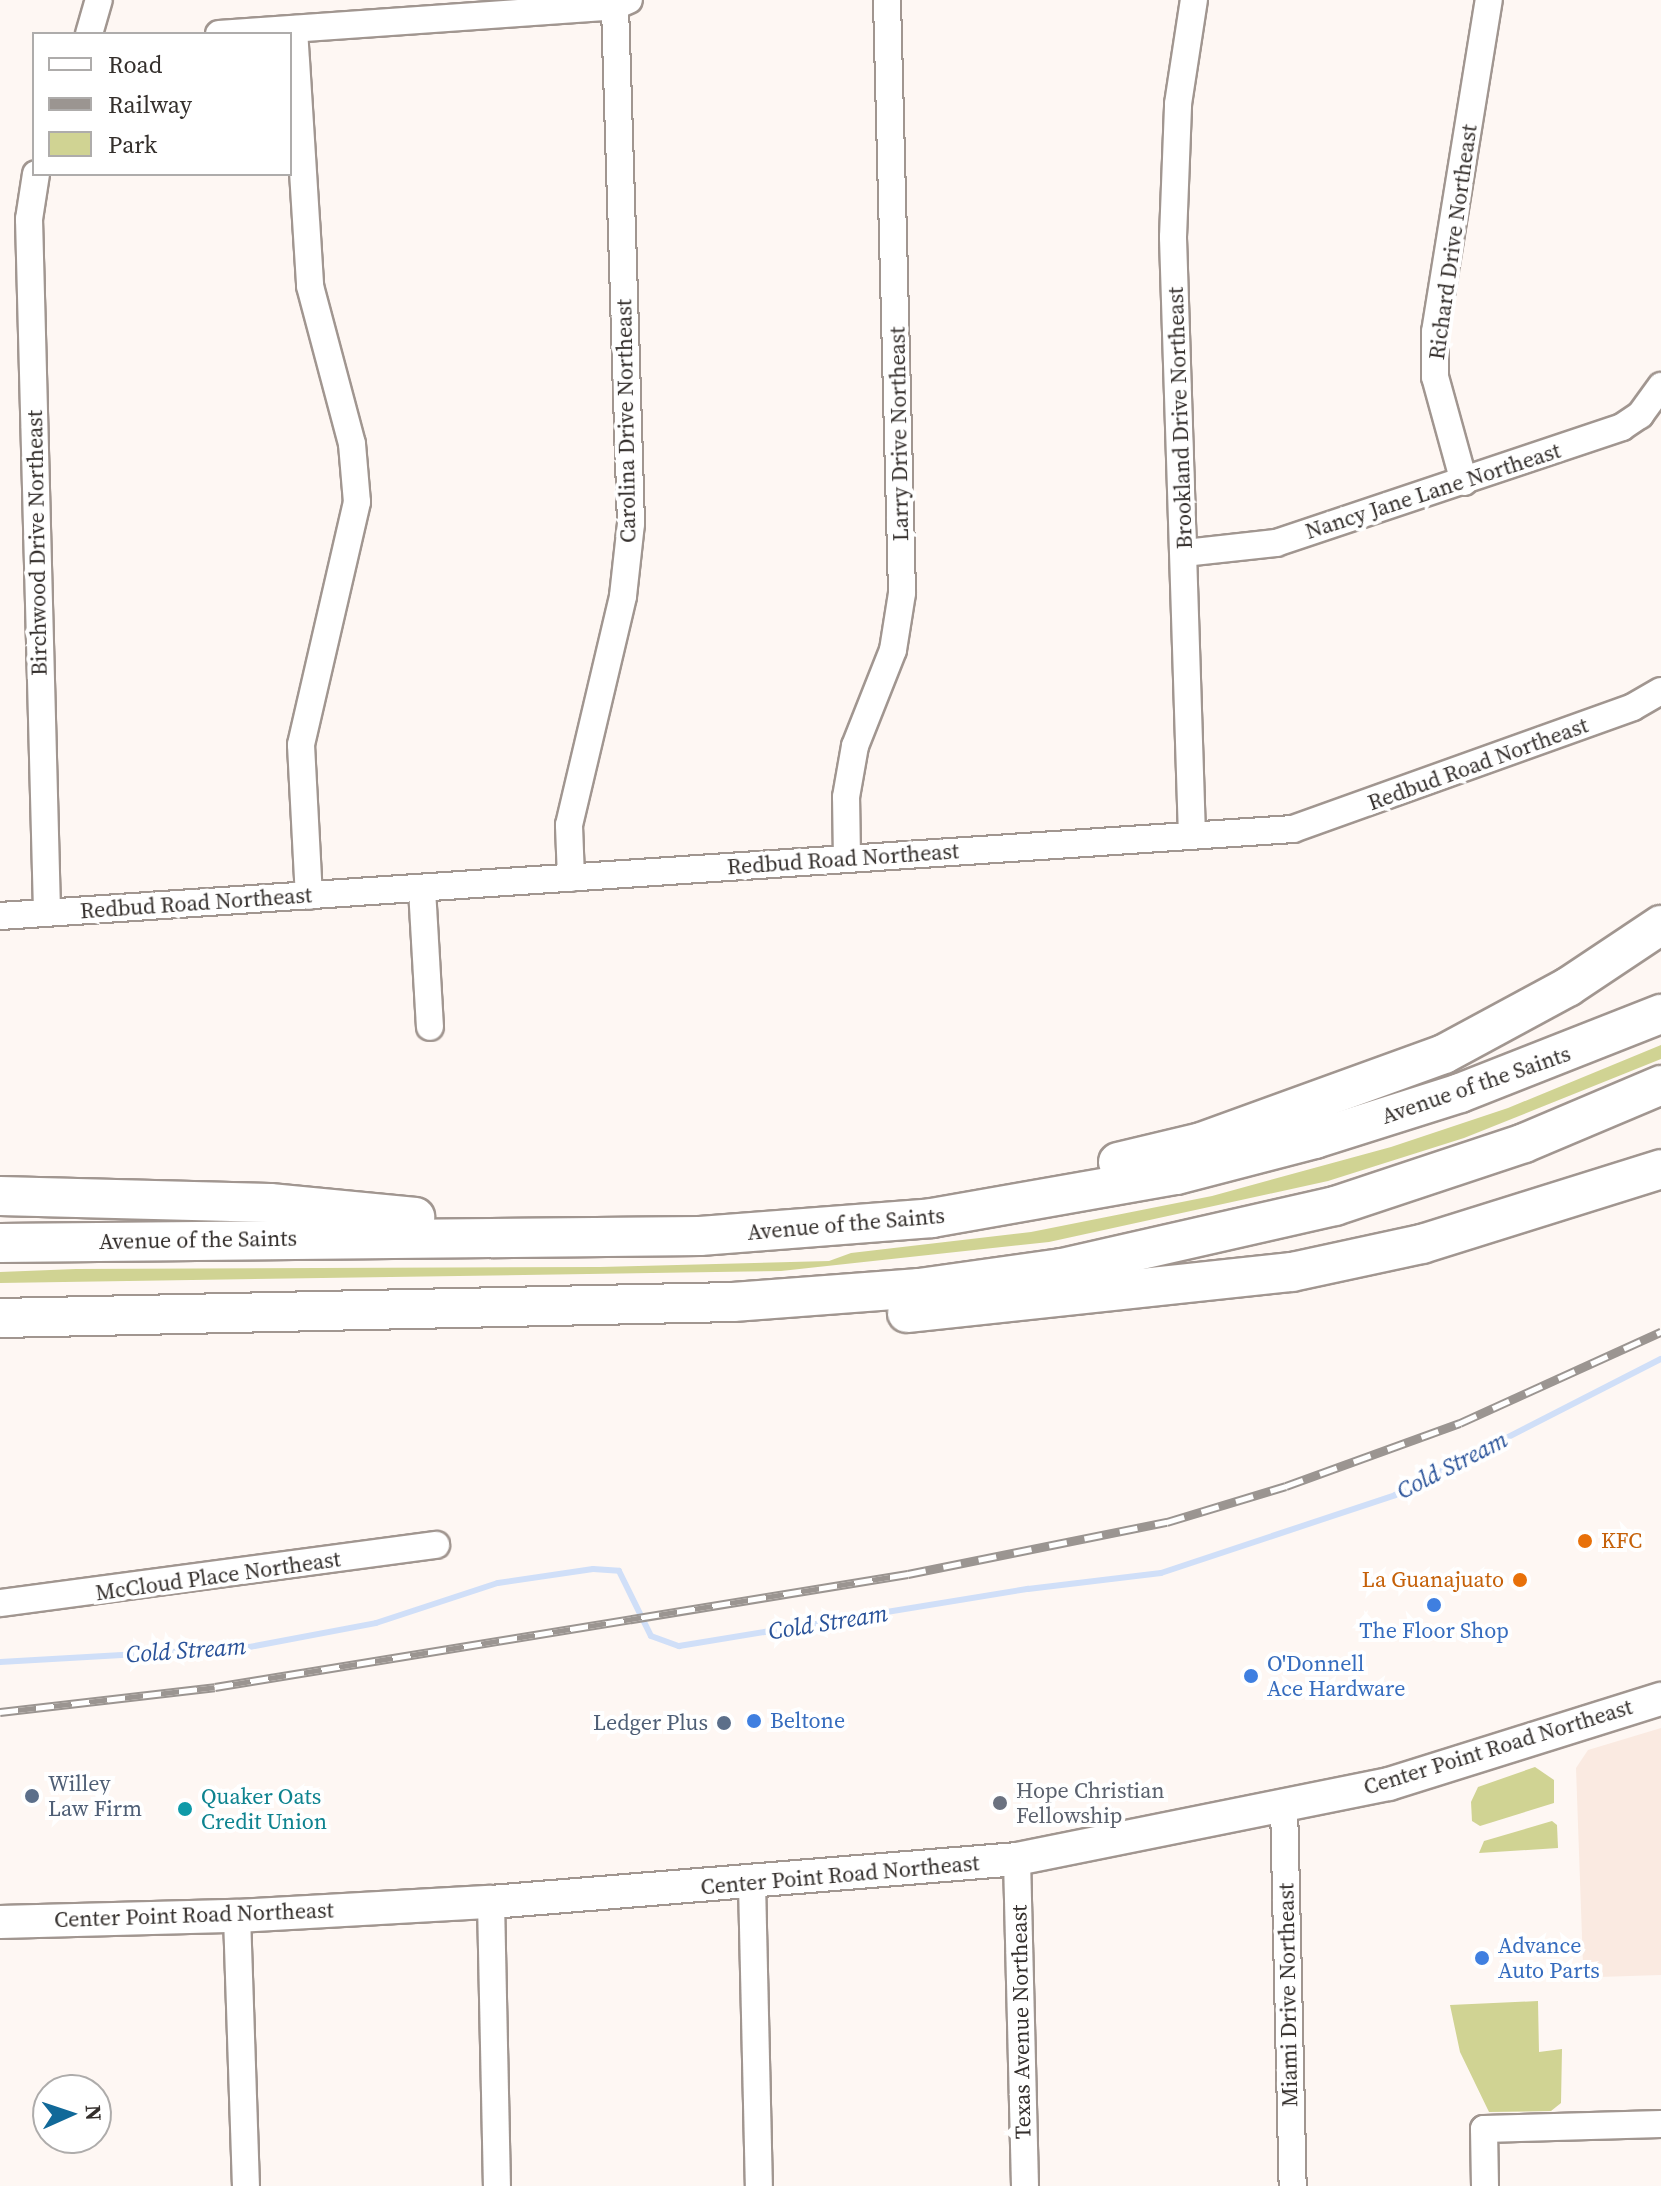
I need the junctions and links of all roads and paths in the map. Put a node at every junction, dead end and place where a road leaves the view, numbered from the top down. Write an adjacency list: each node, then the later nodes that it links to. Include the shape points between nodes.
1 (99, 0): 7 (street)
2 (887, 0): 15 (street, Larry Drive Northeast, via 902,593 893,650 855,746 846,797)
3 (1194, 0): 12 (street, Brookland Drive Northeast, via 1178,104 1173,237)
4 (1489, 0): 11 (street, Richard Drive Northeast, via 1435,332 1435,377)
5 (622, 3): 6 (street); 16 (street, Carolina Drive Northeast, via 631,524 623,596 569,825)
6 (294, 29): 8 (street); 18 (street, via 310,286 352,444 357,502 301,745)
7 (90, 32)
8 (249, 32)
9 (36, 176): 19 (street, Birchwood Drive Northeast, via 29,219)
10 (1661, 386): 11 (street, Nancy Jane Lane Northeast, via 1640,415 1622,427)
11 (1464, 482): 12 (street, Nancy Jane Lane Northeast, via 1276,543)
12 (1185, 553): 14 (street, Brookland Drive Northeast)
13 (1661, 691): 14 (street, Redbud Road Northeast, via 1633,707 1329,819 1293,829)
14 (1192, 836): 15 (street, Redbud Road Northeast)
15 (847, 859): 16 (street, Redbud Road Northeast)
16 (571, 878): 17 (street, Redbud Road Northeast)
17 (422, 889): 18 (street, Redbud Road Northeast); 23 (street)
18 (309, 896): 19 (street, Redbud Road Northeast)
19 (47, 913): 20 (street, Redbud Road Northeast)
20 (0, 916)
21 (1661, 925): 27 (highway, via 1568,987 1444,1054 1201,1142 1040,1181)
22 (1661, 1014): 27 (highway, Avenue of the Saints, via 1460,1093 1300,1143 1075,1196)
23 (430, 1027)
24 (1661, 1085): 30 (highway, via 1524,1143 1335,1206 1161,1248 919,1288)
25 (1661, 1169): 30 (highway, via 1422,1244 1227,1282 859,1316)
26 (0, 1196): 28 (highway, via 270,1203 412,1217)
27 (932, 1218): 28 (highway, Avenue of the Saints, via 700,1236)
28 (512, 1237): 29 (highway, Avenue of the Saints)
29 (0, 1243)
30 (733, 1302): 31 (highway)
31 (9, 1319)
32 (436, 1545): 33 (street, McCloud Place Northeast)
33 (0, 1603)
34 (1661, 1699): 35 (main road, Center Point Road Northeast, via 1389,1784)
35 (1284, 1804): 36 (main road, Center Point Road Northeast); 46 (street, Miami Drive Northeast)
36 (1017, 1859): 37 (main road, Center Point Road Northeast); 45 (street, Texas Avenue Northeast)
37 (752, 1883): 38 (main road, Center Point Road Northeast); 44 (street)
38 (491, 1902): 39 (main road, Center Point Road Northeast); 43 (street)
39 (237, 1916): 40 (main road, Center Point Road Northeast); 42 (street)
40 (0, 1922)
41 (1661, 2124): 47 (street, via 1484,2129)
42 (246, 2186)
43 (497, 2186)
44 (759, 2186)
45 (1025, 2186)
46 (1293, 2186)
47 (1485, 2186)

